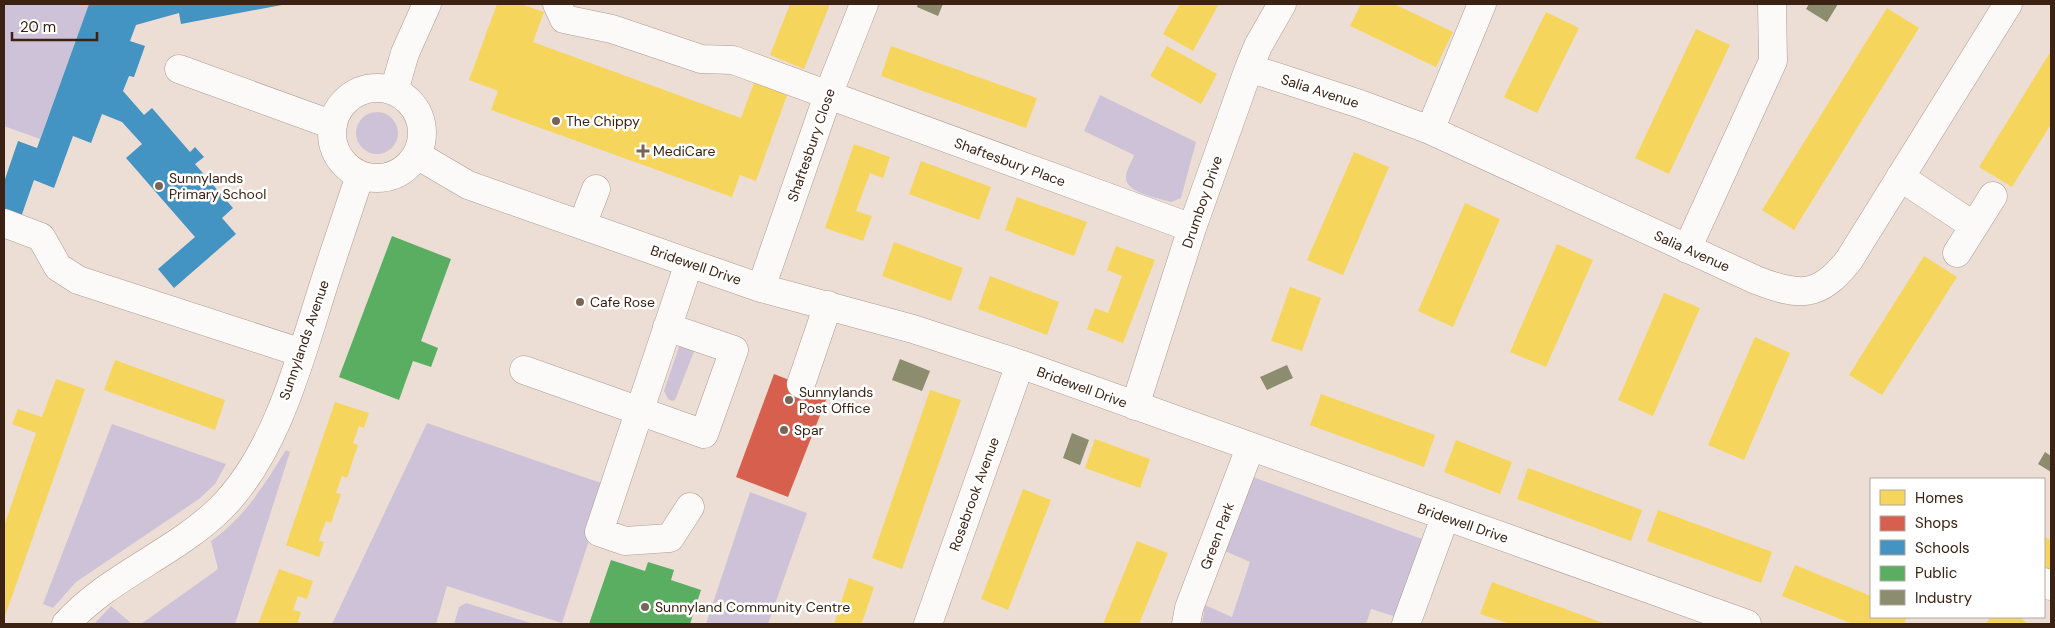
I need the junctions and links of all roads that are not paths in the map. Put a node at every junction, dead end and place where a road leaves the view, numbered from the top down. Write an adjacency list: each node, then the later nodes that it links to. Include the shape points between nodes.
1 (427, 4): 10 (street, via 405,53)
2 (557, 4): 11 (street, Shaftesbury Place, via 564,19 612,29 701,59 733,60)
3 (864, 4): 11 (street, Shaftesbury Close)
4 (1282, 4): 8 (street, Drumboy Drive)
5 (1482, 4): 13 (street)
6 (1772, 4): 23 (street, via 1773,61)
7 (2008, 4): 16 (street, Salia Avenue)
8 (1249, 68): 13 (street, Salia Avenue); 22 (street, Drumboy Drive)
9 (179, 69): 12 (street)
10 (394, 91): 12 (street, via 368,89 355,94 345,101); 14 (street, via 407,99 422,125)
11 (828, 95): 22 (street, Shaftesbury Place); 26 (street, Shaftesbury Close)
12 (333, 124): 15 (street, via 335,149 341,160)
13 (1430, 130): 23 (street, Salia Avenue)
14 (417, 155): 15 (street, via 409,166 386,178); 20 (street, Bridewell Drive, via 468,185)
15 (360, 175): 29 (street, Sunnylands Avenue)
16 (1900, 177): 21 (street); 23 (street, Salia Avenue, via 1849,260 1834,278 1817,289 1796,293 1783,290)
17 (596, 189): 20 (street)
18 (1993, 196): 21 (street)
19 (4, 223): 29 (street, via 41,237 58,267 78,280)
20 (582, 225): 25 (street, Bridewell Drive)
21 (1974, 226): 24 (street)
22 (1192, 228): 33 (street, Drumboy Drive)
23 (1687, 249)
24 (1957, 253)
25 (689, 263): 26 (street, Bridewell Drive); 28 (street)
26 (761, 288): 27 (street, Bridewell Drive)
27 (828, 305): 30 (street, Bridewell Drive); 32 (street)
28 (666, 327): 34 (street); 34 (street, via 734,350 704,434)
29 (302, 353): 39 (street, Sunnylands Avenue, via 294,380 262,449 246,476 220,508 160,555 92,598)
30 (1020, 364): 33 (street, Bridewell Drive); 40 (street, Rosebrook Avenue)
31 (524, 370): 34 (street)
32 (801, 384)
33 (1135, 406): 35 (street, Bridewell Drive)
34 (638, 411): 36 (street, via 599,532 625,541 670,538)
35 (1250, 448): 37 (street, Bridewell Drive); 41 (street, Green Park, via 1189,608)
36 (690, 507)
37 (1445, 517): 38 (street, Bridewell Drive); 42 (street)
38 (1692, 615): 43 (street, Bridewell Drive)
39 (66, 624)
40 (928, 624)
41 (1186, 624)
42 (1406, 624)
43 (1747, 624)

